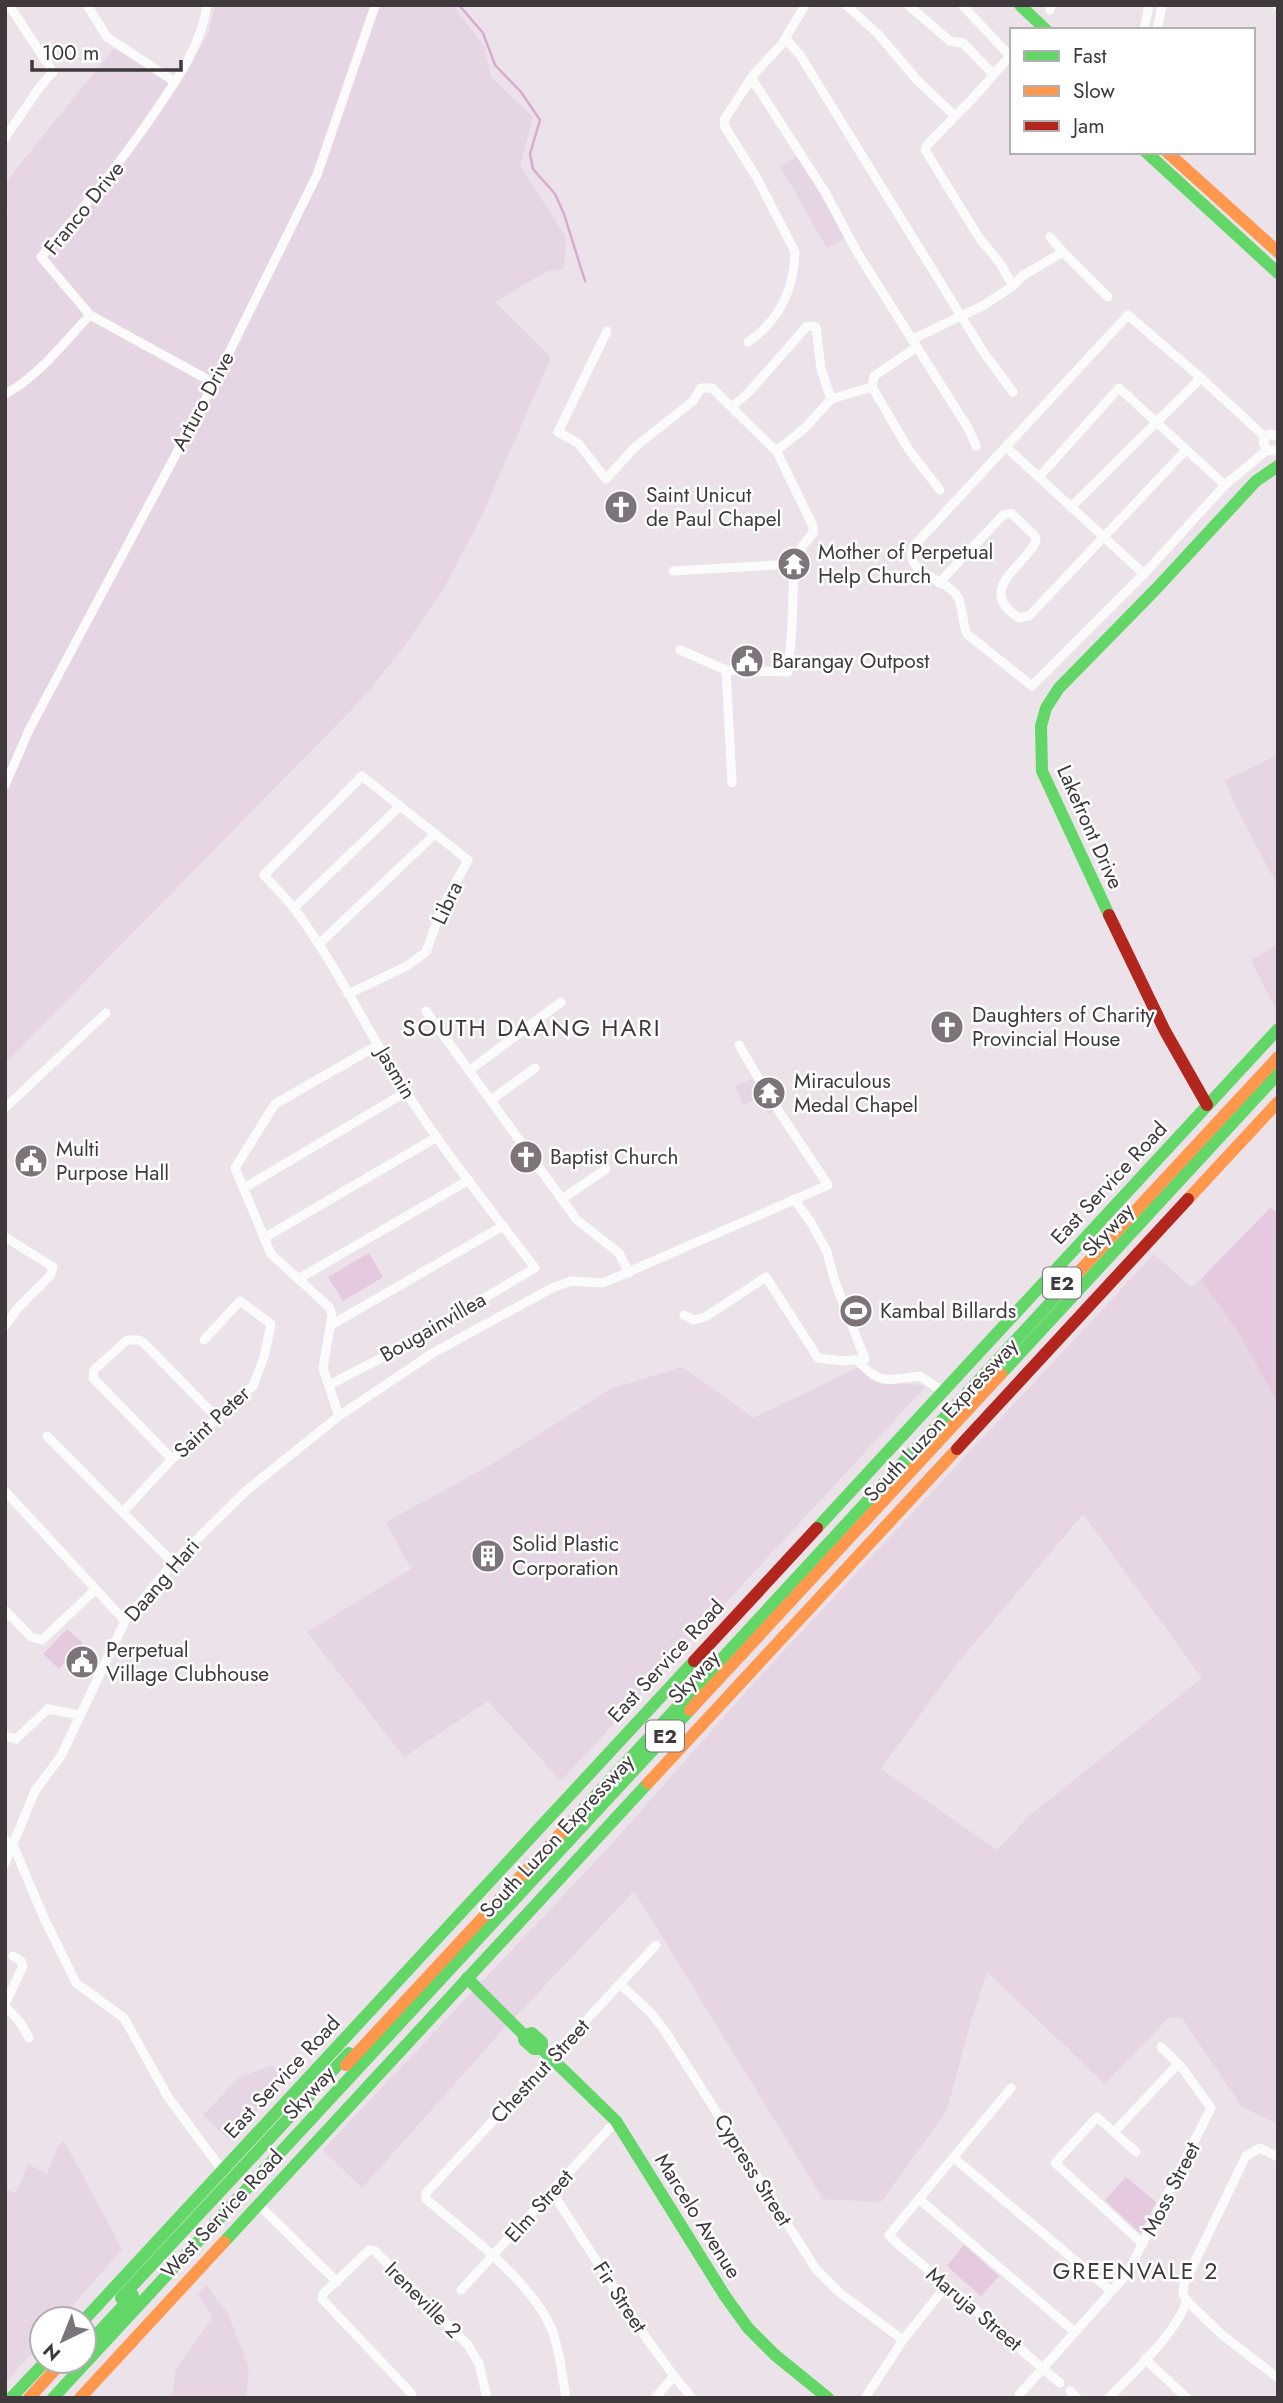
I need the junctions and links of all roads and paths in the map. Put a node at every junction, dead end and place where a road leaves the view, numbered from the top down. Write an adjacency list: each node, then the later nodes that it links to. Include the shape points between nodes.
1 (9, 5): 20 (street, via 53,72)
2 (87, 5): 18 (street, via 107,37)
3 (207, 5): 18 (street, Franco Drive, via 202,29)
4 (805, 5): 15 (street)
5 (846, 5): 19 (street)
6 (908, 5): 16 (street, via 950,41 968,48)
7 (962, 5): 16 (street, via 1010,56)
8 (1020, 5): 12 (main road)
9 (1149, 5): 13 (street)
10 (1162, 5): 14 (street)
11 (375, 6): 35 (street, Arturo Drive, via 317,175)
12 (1044, 28)
13 (1144, 28)
14 (1157, 28)
15 (785, 38): 17 (street); 30 (street, via 816,78)
16 (993, 74): 19 (street)
17 (752, 79): 32 (street, via 724,120 724,127 757,178 795,252 795,264 783,306); 33 (street)
18 (175, 82): 29 (street, Franco Drive, via 126,156 41,257)
19 (955, 116): 27 (street, via 925,150)
20 (5, 138)
21 (1148, 154): 26 (main road)
22 (1169, 154): 25 (main road)
23 (1049, 237): 24 (street)
24 (1063, 252): 27 (street); 28 (street)
25 (1278, 252)
26 (1278, 273)
27 (1013, 286): 30 (street)
28 (1108, 297)
29 (90, 315): 35 (street, Franco Drive); 38 (street)
30 (962, 316): 33 (street); 37 (street)
31 (607, 331): 40 (street, via 558,432 578,443 606,479 635,447 693,401 701,388 712,388)
32 (748, 342)
33 (915, 343): 36 (street, via 874,376); 43 (street)
34 (1201, 378): 41 (street); 42 (street); 44 (street, via 1128,315)
35 (214, 383): 62 (street, Arturo Drive, via 30,728)
36 (872, 387): 39 (street); 52 (street, via 909,450)
37 (1013, 392)
38 (5, 394)
39 (831, 399): 40 (street, via 812,325); 48 (street)
40 (732, 407): 48 (street)
41 (1158, 422): 46 (street); 50 (street, via 1119,388); 53 (street)
42 (1273, 433): 47 (street, via 1263,444)
43 (976, 446)
44 (1006, 447): 50 (street); 58 (street, via 913,547 913,562)
45 (1278, 449): 47 (street)
46 (1186, 450): 51 (street); 54 (street)
47 (1267, 450): 51 (street)
48 (776, 451): 55 (street, via 813,526)
49 (1278, 466): 84 (main road, Lakefront Drive, via 1256,481 1059,688 1041,726 1046,782 1165,1031)
50 (1039, 477): 53 (street)
51 (1226, 485): 57 (street)
52 (940, 490)
53 (1071, 507): 54 (street)
54 (1104, 537): 57 (street); 58 (street, via 1029,616 1019,618 1010,612 1001,592 1002,583 1037,541 1011,513 1003,515)
55 (794, 564): 56 (street); 60 (street, via 788,672)
56 (673, 571)
57 (1144, 574): 58 (street, via 1032,686 967,634 958,597)
58 (939, 583)
59 (680, 650): 60 (street)
60 (726, 670): 61 (street)
61 (732, 783)
62 (5, 785)
63 (400, 806): 64 (street, Libra); 65 (street, Libra, via 362,776); 66 (street)
64 (435, 834): 67 (street); 68 (street, Libra, via 468,860 442,908 426,952 407,967)
65 (264, 875): 66 (street, Jasmin)
66 (293, 908): 67 (street, Jasmin)
67 (319, 944): 68 (street, Jasmin)
68 (348, 994): 73 (street, Jasmin)
69 (561, 1002): 78 (street)
70 (426, 1011): 78 (street)
71 (106, 1013): 85 (street)
72 (1278, 1029): 84 (main road, East Service Road)
73 (378, 1045): 81 (street, Jasmin); 89 (street, via 275,1104 235,1168)
74 (739, 1045): 91 (street, Daang Hari, via 828,1185)
75 (1278, 1049): 146 (main road, South Luzon Expressway / E2)
76 (1278, 1057): 148 (main road, Skyway / E2)
77 (535, 1068): 82 (street)
78 (470, 1070): 82 (street)
79 (1278, 1074): 162 (main road, Skyway / E2)
80 (1278, 1086): 163 (main road, South Luzon Expressway / E2)
81 (406, 1092): 86 (street, Jasmin); 89 (street)
82 (491, 1100): 90 (street)
83 (1278, 1102): 121 (main road, West Service Road)
84 (1207, 1105): 104 (main road, East Service Road)
85 (5, 1108)
86 (437, 1137): 88 (street, Jasmin); 94 (street)
87 (606, 1170): 90 (street)
88 (469, 1180): 92 (street, Jasmin); 97 (street)
89 (244, 1188): 94 (street)
90 (562, 1199): 96 (street, via 587,1230 619,1253)
91 (794, 1199): 96 (street, Daang Hari); 102 (street, via 827,1252 866,1357)
92 (503, 1226): 95 (street, Jasmin); 100 (street)
93 (5, 1237): 99 (street, via 53,1267)
94 (264, 1238): 97 (street, via 271,1254)
95 (535, 1268): 103 (street, Bougainvillea)
96 (629, 1273): 105 (street, Daang Hari, via 603,1283 571,1281 552,1288 433,1353)
97 (298, 1279): 100 (street, via 329,1307)
98 (684, 1315): 102 (street, via 694,1320 705,1317 766,1277 818,1358)
99 (5, 1325)
100 (331, 1325): 103 (street, via 323,1368)
101 (204, 1340): 106 (street, Saint Peter, via 240,1301 271,1324 253,1386)
102 (857, 1360): 104 (street, via 877,1379 920,1376)
103 (329, 1385): 105 (street)
104 (942, 1391): 134 (main road, East Service Road)
105 (339, 1416): 111 (street, Daang Hari, via 247,1490)
106 (218, 1419): 108 (street, Saint Peter); 108 (street, via 144,1343 127,1340 94,1370 93,1378)
107 (47, 1436): 110 (street)
108 (172, 1459): 110 (street, Saint Peter)
109 (5, 1491): 112 (street)
110 (123, 1512): 111 (street)
111 (173, 1563): 114 (street, Daang Hari)
112 (96, 1590): 113 (street, via 42,1640 31,1637); 114 (street)
113 (5, 1610)
114 (125, 1620): 115 (street, Daang Hari)
115 (79, 1714): 116 (street, via 48,1709 16,1739); 117 (street, Daang Hari, via 61,1756)
116 (5, 1736)
117 (9, 1842): 118 (street, Daang Hari); 134 (street, via 76,1983 124,2018 168,2097)
118 (5, 1863)
119 (656, 1945): 122 (street, Chestnut Street)
120 (13, 1956): 123 (street, via 23,1966)
121 (467, 1978): 126 (main road, Marcelo Avenue, via 524,2040); 137 (main road, West Service Road)
122 (621, 1984): 126 (street, Chestnut Street); 149 (street, Cypress Street, via 665,2031 816,2269)
123 (5, 2005): 124 (street)
124 (29, 2038)
125 (1161, 2048): 127 (street)
126 (552, 2059): 129 (main road, Marcelo Avenue); 139 (street, Chestnut Street, via 425,2196)
127 (1178, 2064): 130 (street); 138 (street, Moss Street, via 1211,2109)
128 (1011, 2088): 133 (street)
129 (616, 2121): 135 (street, Elm Street); 170 (main road, Marcelo Avenue, via 748,2328)
130 (1115, 2131): 131 (street); 138 (street, via 1096,2117 1055,2165)
131 (1136, 2152)
132 (1278, 2157): 144 (street, via 1260,2148 1247,2156 1184,2284)
133 (954, 2158): 136 (street); 143 (street)
134 (222, 2170): 145 (main road, East Service Road)
135 (552, 2192): 139 (street, Elm Street); 155 (street, Fir Street)
136 (919, 2199): 141 (street, Maruja Street, via 889,2235); 147 (street)
137 (258, 2204): 140 (street); 164 (main road, West Service Road)
138 (1143, 2244): 143 (street, Moss Street, via 1127,2274)
139 (493, 2256): 142 (street, Elm Street); 167 (street, via 538,2302 558,2350)
140 (338, 2282): 165 (street, Ireneville 2, via 323,2294 324,2301); 166 (street, Ireneville 2, via 367,2251 375,2251 468,2345 479,2364)
141 (946, 2286): 149 (street); 151 (street, Maruja Street)
142 (461, 2290)
143 (1111, 2291): 147 (street, Moss Street)
144 (1187, 2301): 150 (street); 156 (street)
145 (98, 2305)
146 (98, 2323)
147 (1075, 2332): 151 (street, Moss Street)
148 (98, 2333)
149 (903, 2340): 171 (street)
150 (1145, 2359): 172 (street); 173 (street)
151 (1044, 2369): 157 (street, Maruja Street); 158 (street, Moss Street)
152 (33, 2375): 159 (main road)
153 (50, 2375): 160 (main road)
154 (59, 2375): 161 (main road)
155 (674, 2376): 168 (street); 169 (street, Fir Street)
156 (1278, 2378)
157 (1060, 2383)
158 (1019, 2395)
159 (11, 2398)
160 (29, 2398)
161 (38, 2398)
162 (53, 2398)
163 (63, 2398)
164 (80, 2398)
165 (412, 2398)
166 (487, 2398)
167 (566, 2398)
168 (655, 2398)
169 (692, 2398)
170 (828, 2398)
171 (865, 2398)
172 (1109, 2398)
173 (1187, 2398)

